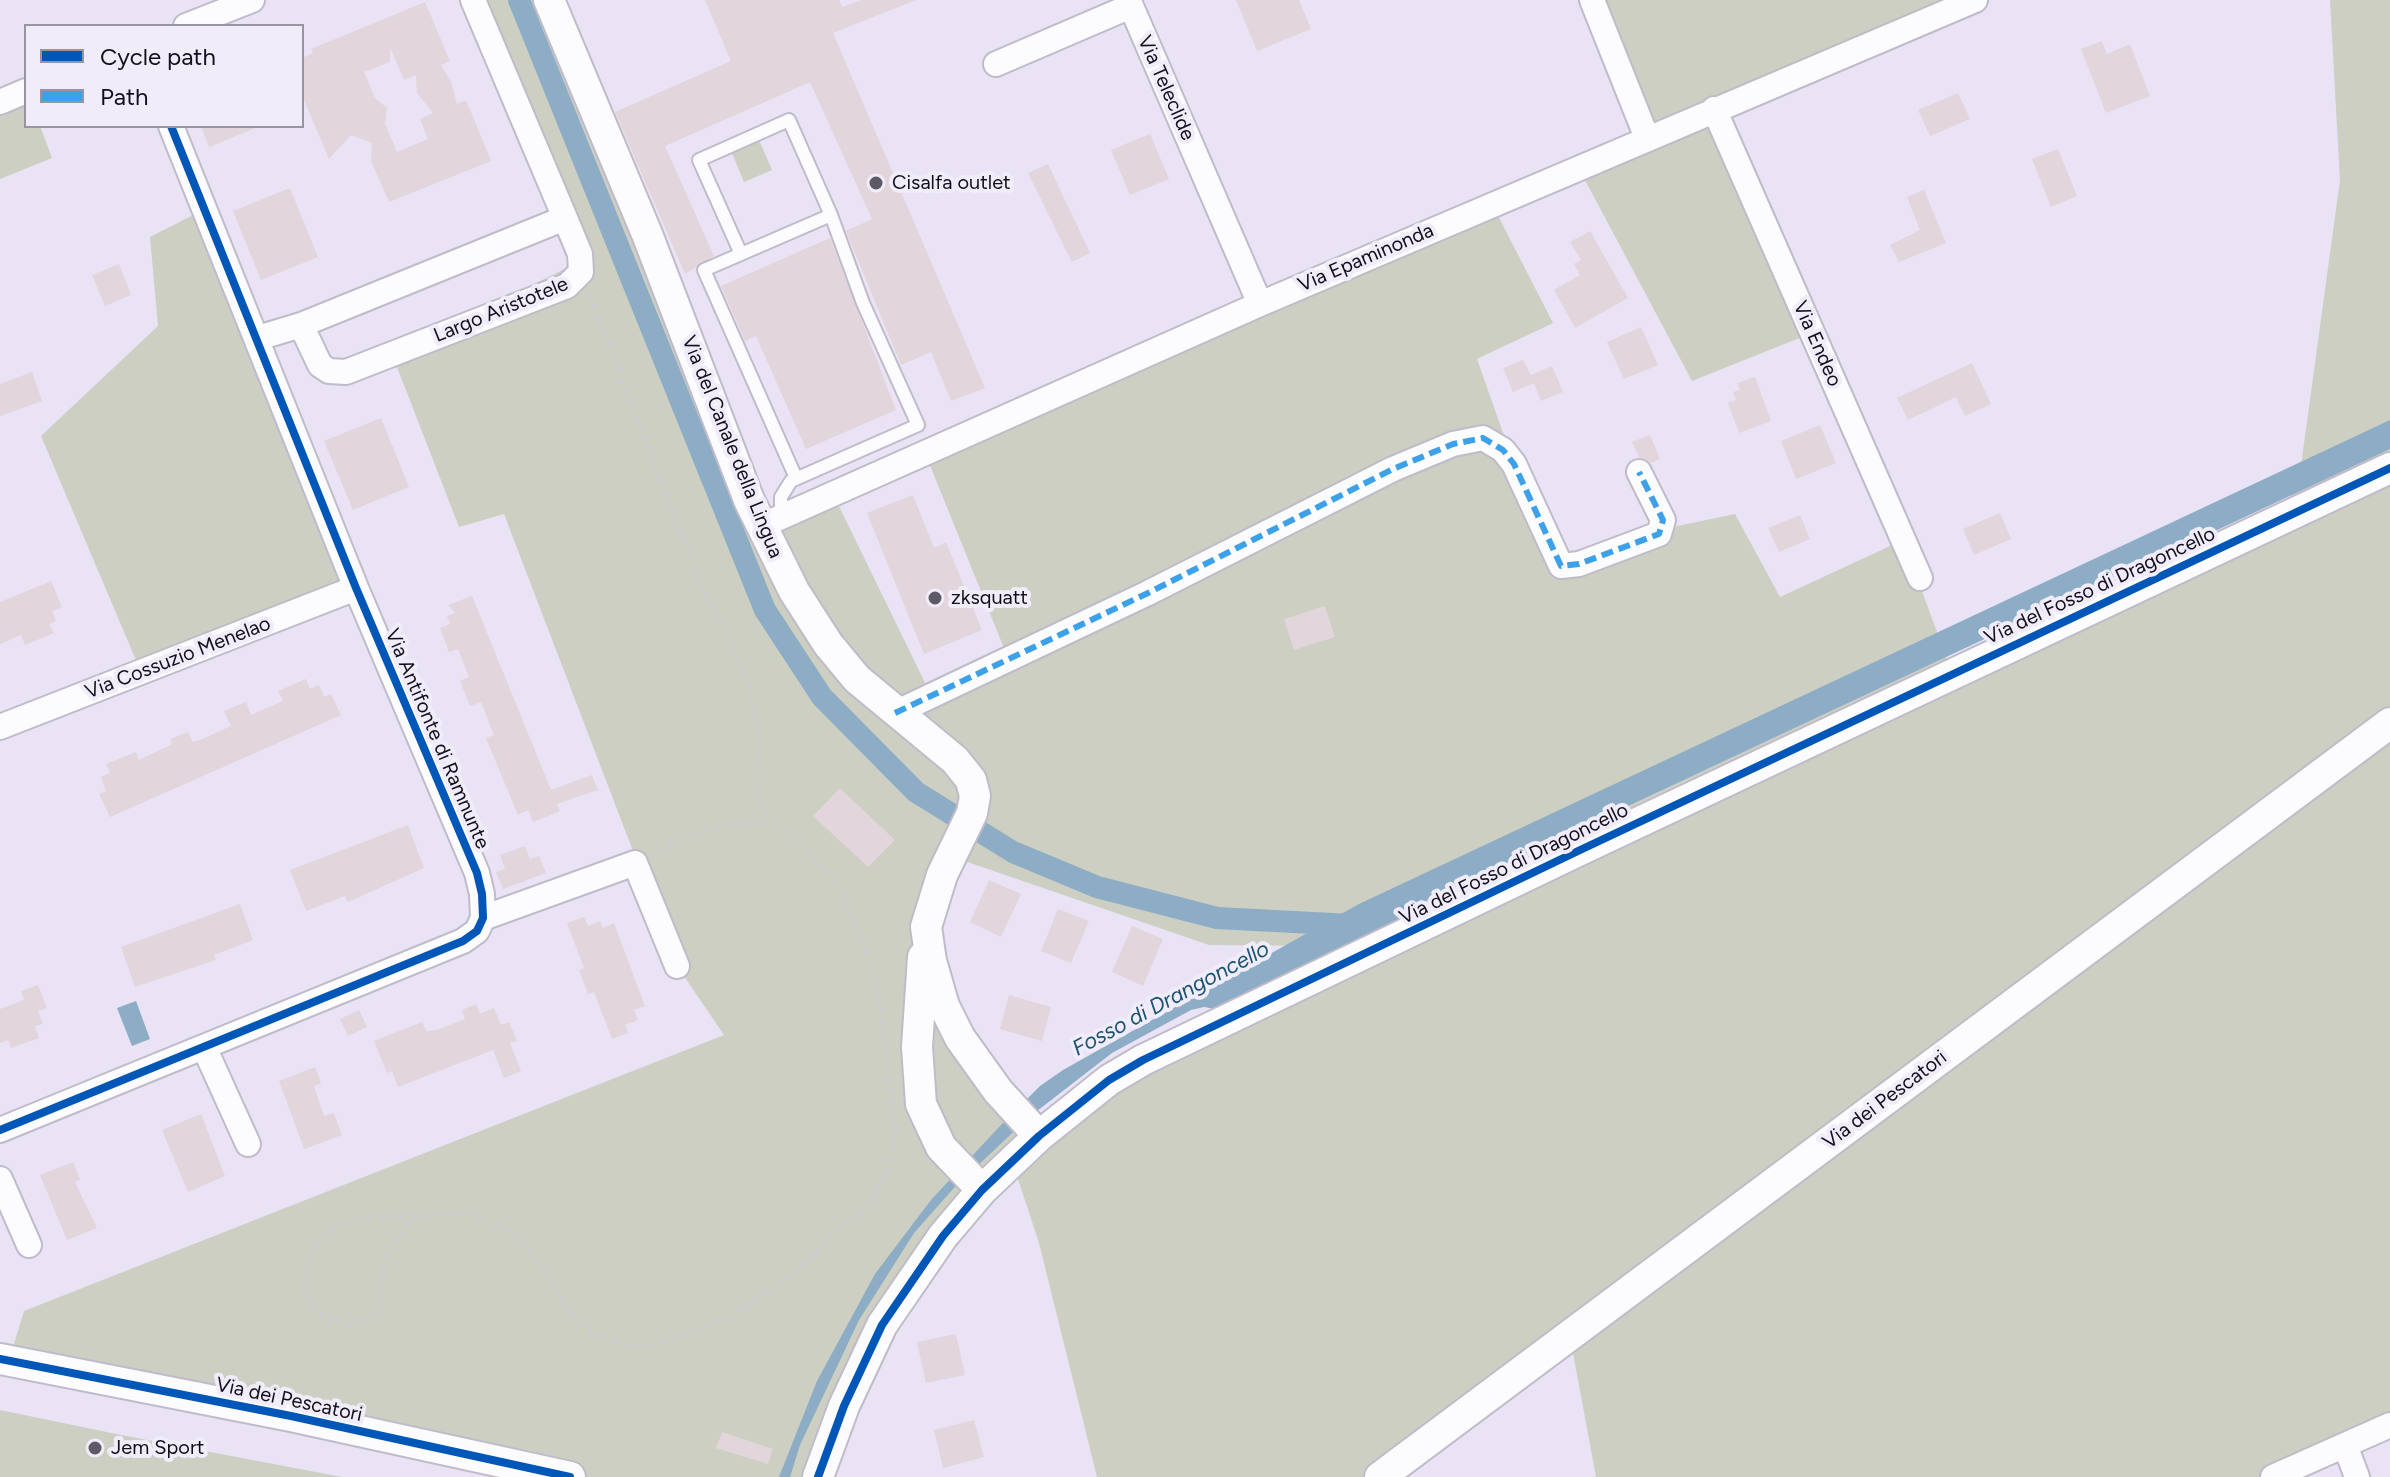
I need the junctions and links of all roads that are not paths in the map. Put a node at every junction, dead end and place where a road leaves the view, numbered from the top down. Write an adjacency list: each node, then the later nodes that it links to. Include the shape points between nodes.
1 (252, 0): 6 (street)
2 (473, 0): 15 (street, Largo Aristotele)
3 (549, 0): 23 (street, Via del Canale della Lingua)
4 (1592, 0): 13 (street)
5 (1975, 0): 11 (street, Via Epaminonda)
6 (226, 5): 7 (street)
7 (190, 24)
8 (996, 64): 17 (street, Via Teleclide, via 1131,6)
9 (24, 92): 10 (street)
10 (0, 102)
11 (1714, 109): 13 (street, Via Epaminonda); 24 (street, Via Endeo)
12 (172, 128): 19 (street, Via Antifonte di Ramnunte)
13 (1647, 138): 17 (street, Via Epaminonda)
14 (831, 215): 16 (lane); 16 (lane, via 789,120 699,160); 22 (lane, via 863,303 918,425)
15 (565, 218): 18 (street); 18 (street, Largo Aristotele, via 580,254 581,272 562,288 342,373 320,365)
16 (741, 254): 22 (lane, via 704,270)
17 (1260, 304): 23 (street, Via Epaminonda)
18 (301, 325): 19 (street)
19 (258, 338): 25 (street, Via Antifonte di Ramnunte)
20 (2390, 468): 36 (street, Via del Fosso di Dragoncello, via 1143,1060)
21 (1639, 472): 26 (street, via 1663,520 1659,534 1561,566 1503,450 1483,438 1453,444)
22 (796, 478): 23 (lane)
23 (771, 522): 26 (street, Via del Canale della Lingua, via 794,591 828,644)
24 (1920, 578)
25 (356, 588): 28 (street, Via Cossuzio Menelao); 29 (street, Via Antifonte di Ramnunte, via 477,873)
26 (895, 713): 30 (street, Via del Canale della Lingua, via 963,768 975,796)
27 (2390, 723): 46 (street, Via dei Pescatori)
28 (0, 727)
29 (483, 918): 31 (street, via 635,863); 33 (street, via 477,931 463,941)
30 (926, 927): 32 (street, Via del Canale della Lingua, via 937,985); 34 (street)
31 (677, 966)
32 (960, 1038): 34 (street); 36 (street, Via del Canale della Lingua)
33 (204, 1047): 35 (street); 37 (street)
34 (917, 1047): 39 (street, via 924,1115 949,1156)
35 (0, 1130)
36 (1036, 1132): 39 (street, Via del Fosso di Dragoncello)
37 (248, 1144)
38 (0, 1179): 40 (street)
39 (979, 1188): 45 (street, Via del Fosso di Dragoncello, via 882,1325)
40 (29, 1245)
41 (0, 1359): 44 (street, Via dei Pescatori)
42 (2390, 1425): 43 (street)
43 (2345, 1445): 47 (street); 48 (street)
44 (570, 1477)
45 (818, 1477)
46 (1380, 1477)
47 (2273, 1477)
48 (2357, 1477)

